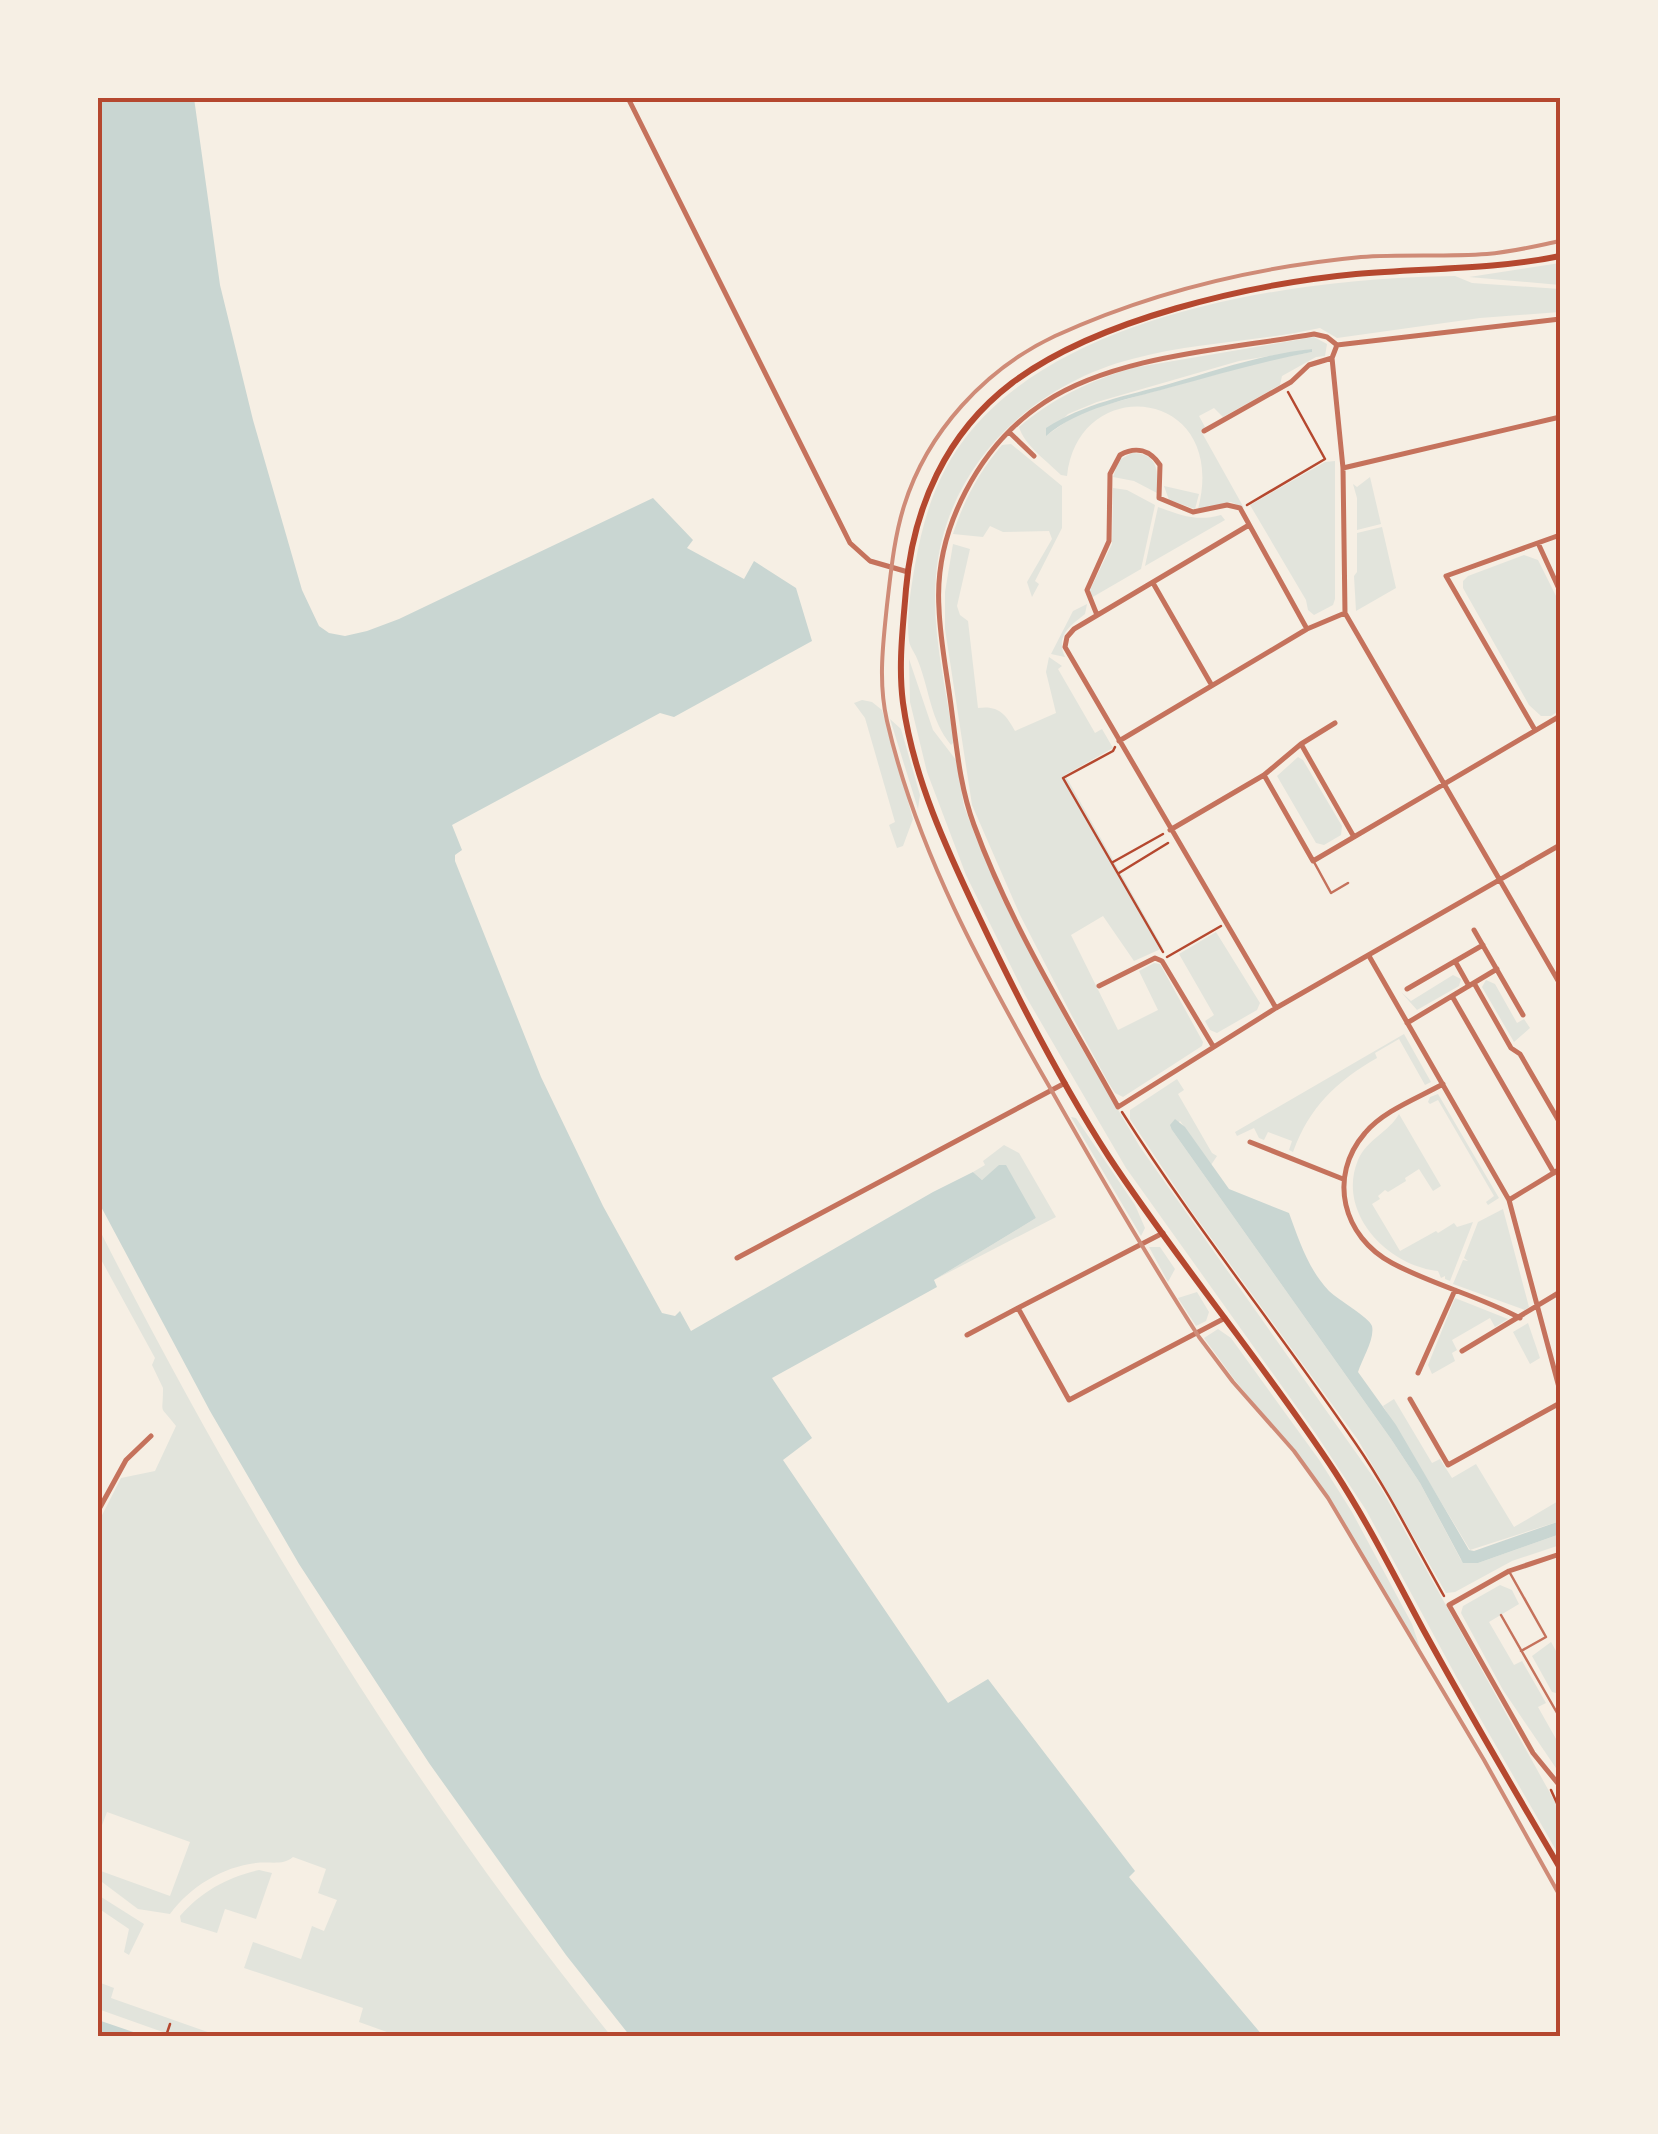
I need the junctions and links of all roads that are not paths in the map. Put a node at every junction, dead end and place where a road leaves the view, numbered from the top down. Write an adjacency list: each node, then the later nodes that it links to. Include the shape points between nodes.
1 (628, 98): 14 (street, via 850,543 870,561)
2 (1560, 256): 14 (main road, via 1265,288 1164,314 1058,355 1008,386 960,435 920,511)
3 (1560, 319): 4 (street)
4 (1337, 345): 5 (street); 7 (street, via 1314,334 1136,364 1066,390)
5 (1332, 358): 8 (street, via 1308,365); 10 (street)
6 (1560, 417): 10 (street)
7 (1009, 432): 9 (street); 47 (street, via 962,496 938,605 973,824 1029,948 1118,1107)
8 (1204, 432)
9 (1034, 456)
10 (1343, 468): 17 (street)
11 (1248, 526): 15 (street); 18 (street, via 1234,505 1193,512 1159,498 1156,459 1144,450 1120,455 1110,474 1109,541 1087,590); 19 (street)
12 (1560, 534): 13 (street)
13 (1538, 543): 16 (street); 23 (street, via 1446,576)
14 (908, 572): 48 (main road, via 900,679 916,759 966,889)
15 (1153, 583): 18 (street); 20 (street)
16 (1560, 591)
17 (1345, 613): 19 (street); 27 (street)
18 (1097, 614): 24 (street, via 1067,636 1065,647)
19 (1307, 630): 20 (street)
20 (1212, 686): 24 (street)
21 (1560, 716): 23 (street)
22 (1335, 724): 25 (street)
23 (1535, 730): 27 (street)
24 (1118, 741): 28 (street)
25 (1301, 744): 26 (street); 29 (street)
26 (1264, 774): 28 (street); 31 (street)
27 (1445, 784): 29 (street); 32 (street)
28 (1170, 830): 44 (street)
29 (1354, 837): 31 (street)
30 (1560, 845): 32 (street)
31 (1313, 861): 33 (lane, via 1330,892)
32 (1502, 879): 36 (street); 40 (street)
33 (1348, 883)
34 (1474, 930): 35 (street)
35 (1483, 945): 37 (street); 38 (street)
36 (1369, 956): 44 (street); 46 (street)
37 (1455, 961): 39 (street); 42 (street)
38 (1497, 969): 39 (street); 45 (street)
39 (1472, 984): 43 (street); 50 (street)
40 (1560, 984)
41 (1099, 986): 47 (street, via 1155,958 1164,960)
42 (1407, 989)
43 (1452, 996): 46 (street); 52 (street)
44 (1276, 1008): 47 (street)
45 (1523, 1015)
46 (1408, 1022): 49 (street)
47 (1213, 1046)
48 (1065, 1083): 55 (main road); 56 (street)
49 (1443, 1084): 53 (street, via 1364,1134); 54 (street)
50 (1560, 1124)
51 (1250, 1142): 53 (street)
52 (1557, 1171): 54 (street)
53 (1343, 1179): 57 (street, via 1349,1218 1367,1244)
54 (1509, 1200): 59 (street)
55 (1163, 1233): 60 (street); 61 (main road)
56 (737, 1258)
57 (1456, 1290): 62 (street); 65 (street)
58 (1560, 1292): 59 (street)
59 (1537, 1305): 62 (street); 66 (street)
60 (1018, 1308): 61 (street, via 1068,1400); 63 (street)
61 (1225, 1318): 79 (main road, via 1353,1500)
62 (1520, 1318): 64 (street)
63 (967, 1335)
64 (1462, 1352)
65 (1418, 1373)
66 (1560, 1390)
67 (1410, 1398): 68 (street, via 1448,1465)
68 (1560, 1403)
69 (151, 1436): 70 (street, via 126,1460)
70 (98, 1511)
71 (1560, 1554): 72 (street)
72 (1509, 1572): 74 (lane, via 1546,1637); 78 (street, via 1449,1604 1533,1752)
73 (1501, 1615): 74 (lane)
74 (1521, 1651): 76 (lane)
75 (1560, 1700): 76 (lane)
76 (1552, 1704): 77 (lane)
77 (1560, 1718)
78 (1560, 1786)
79 (1560, 1868)

